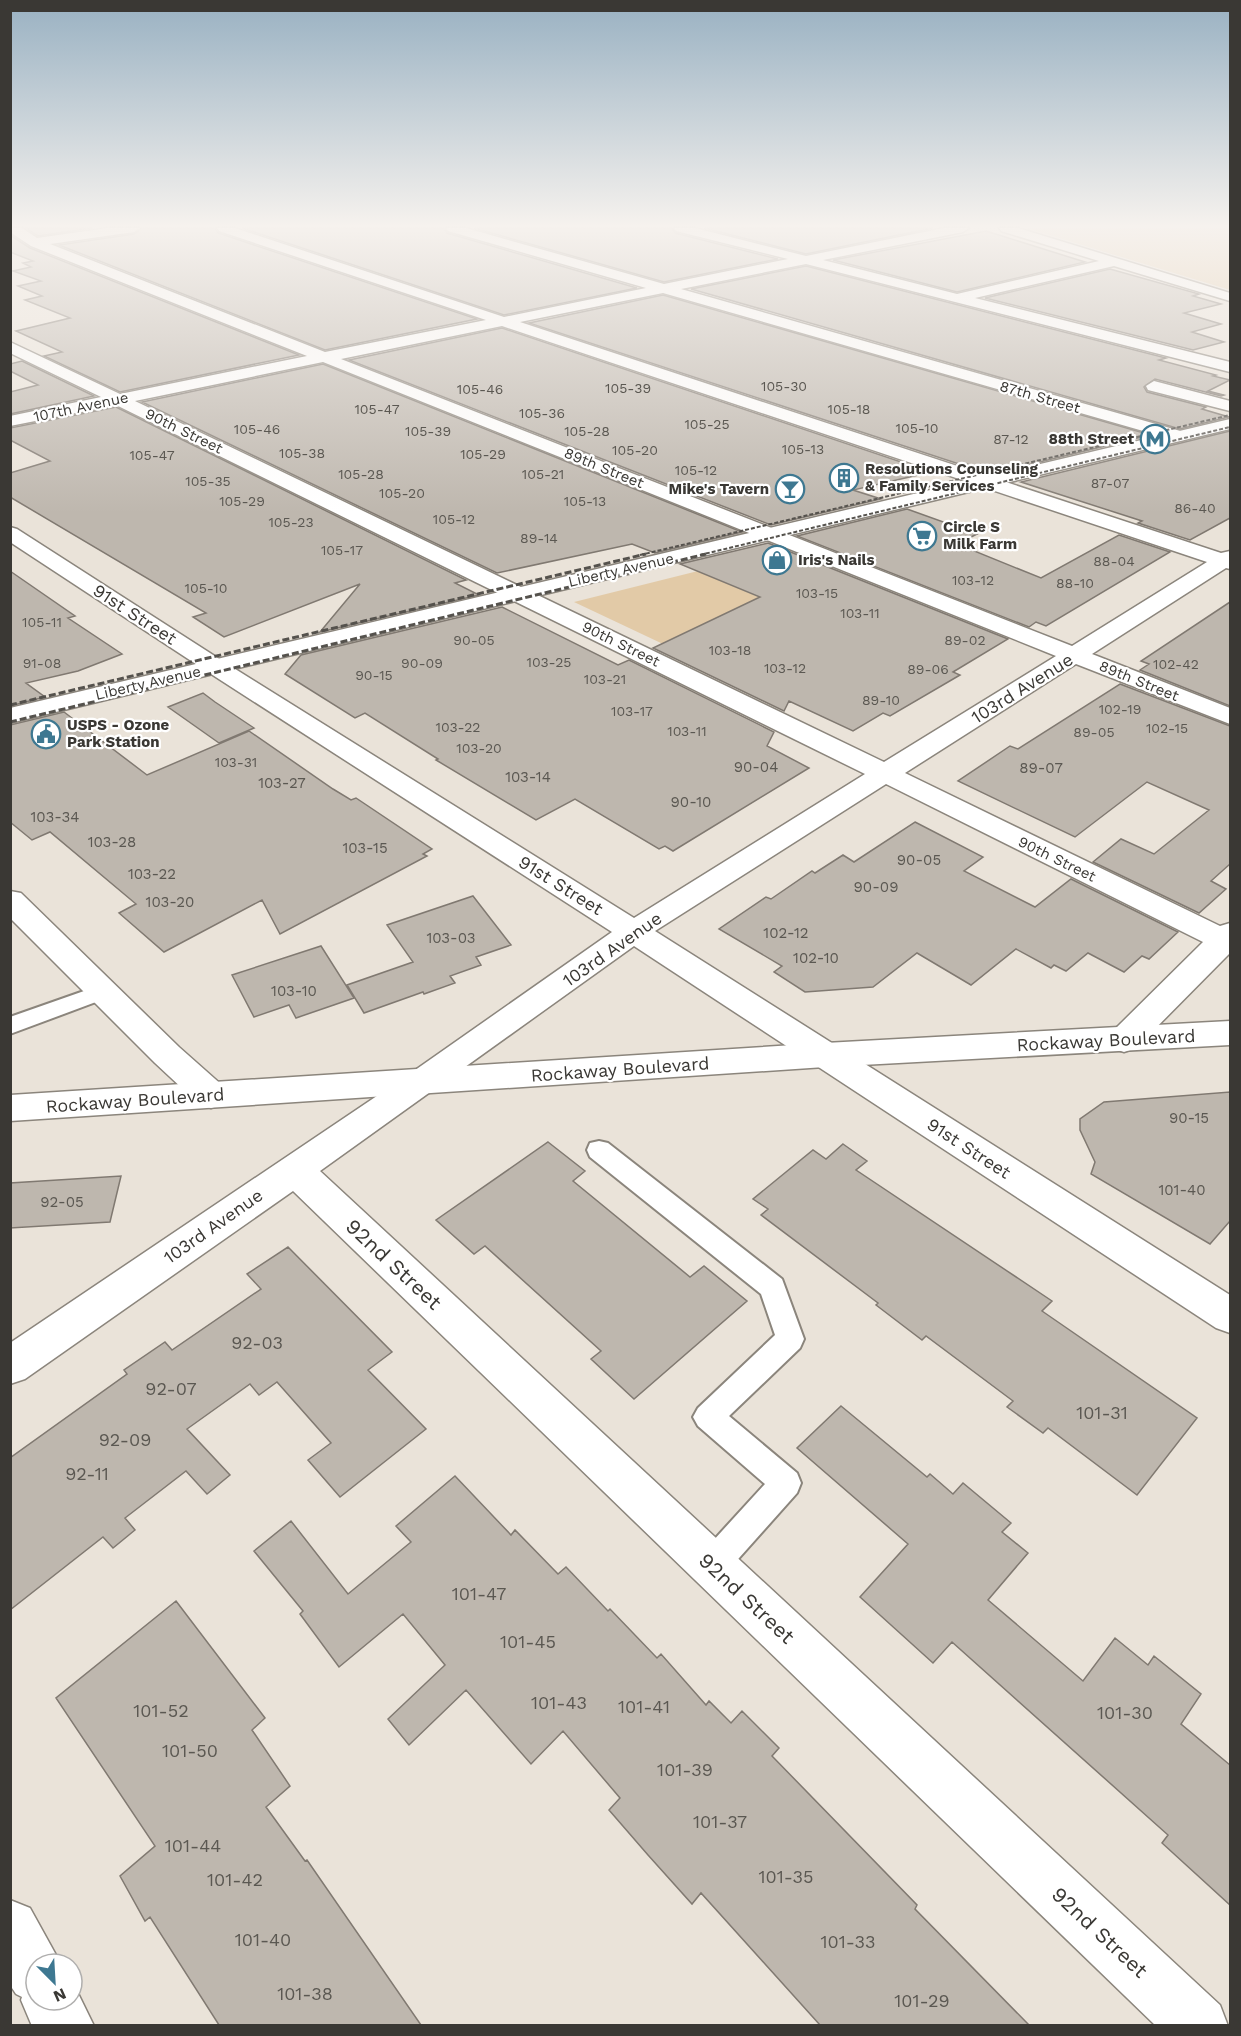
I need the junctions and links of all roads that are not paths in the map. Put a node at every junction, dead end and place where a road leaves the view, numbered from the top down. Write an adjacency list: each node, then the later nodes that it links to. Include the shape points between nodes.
1 (237, 323): 7 (street, 89th Street)
2 (494, 323): 7 (street, 107th Avenue)
3 (510, 323): 15 (street)
4 (785, 323): 14 (street, 87th Street)
5 (1056, 323): 8 (street)
6 (10, 347): 10 (street, 90th Street)
7 (324, 357): 10 (street, 107th Avenue); 17 (street, 89th Street)
8 (1230, 367)
9 (1154, 386): 11 (street)
10 (118, 399): 12 (street, 107th Avenue); 19 (street, 90th Street)
11 (1230, 406)
12 (10, 421)
13 (1230, 424): 14 (street, Liberty Avenue)
14 (1178, 436): 15 (street, Liberty Avenue)
15 (990, 483): 17 (street, Liberty Avenue); 18 (street)
16 (10, 533): 21 (street, 91st Street)
17 (771, 534): 19 (street, Liberty Avenue); 20 (street, 89th Street)
18 (1228, 560): 20 (street, 103rd Avenue)
19 (520, 594): 21 (street, Liberty Avenue); 24 (street, 90th Street)
20 (1075, 655): 23 (street, 89th Street); 24 (street, 103rd Avenue)
21 (216, 667): 22 (street, Liberty Avenue); 26 (street, 91st Street)
22 (10, 716)
23 (1230, 717)
24 (885, 774): 26 (street, 103rd Avenue); 27 (street, 90th Street)
25 (10, 900): 28 (street)
26 (634, 932): 32 (street, 91st Street); 33 (street, 103rd Avenue)
27 (1228, 939): 31 (street)
28 (104, 991): 29 (lane); 34 (street)
29 (10, 1026)
30 (1230, 1033): 31 (street, Rockaway Boulevard)
31 (1124, 1040): 32 (street, Rockaway Boulevard)
32 (825, 1055): 33 (street, Rockaway Boulevard); 38 (street, 91st Street)
33 (423, 1082): 34 (street, Rockaway Boulevard); 37 (street, 103rd Avenue)
34 (211, 1095): 35 (street, Rockaway Boulevard)
35 (10, 1108)
36 (599, 1150): 40 (lane, via 772,1287 790,1339 708,1417 786,1483)
37 (295, 1170): 39 (street, 103rd Avenue); 40 (street, 92nd Street)
38 (1230, 1317)
39 (10, 1366)
40 (712, 1565): 43 (street, 92nd Street)
41 (10, 1928): 42 (street)
42 (24, 1953)
43 (1199, 2025)

